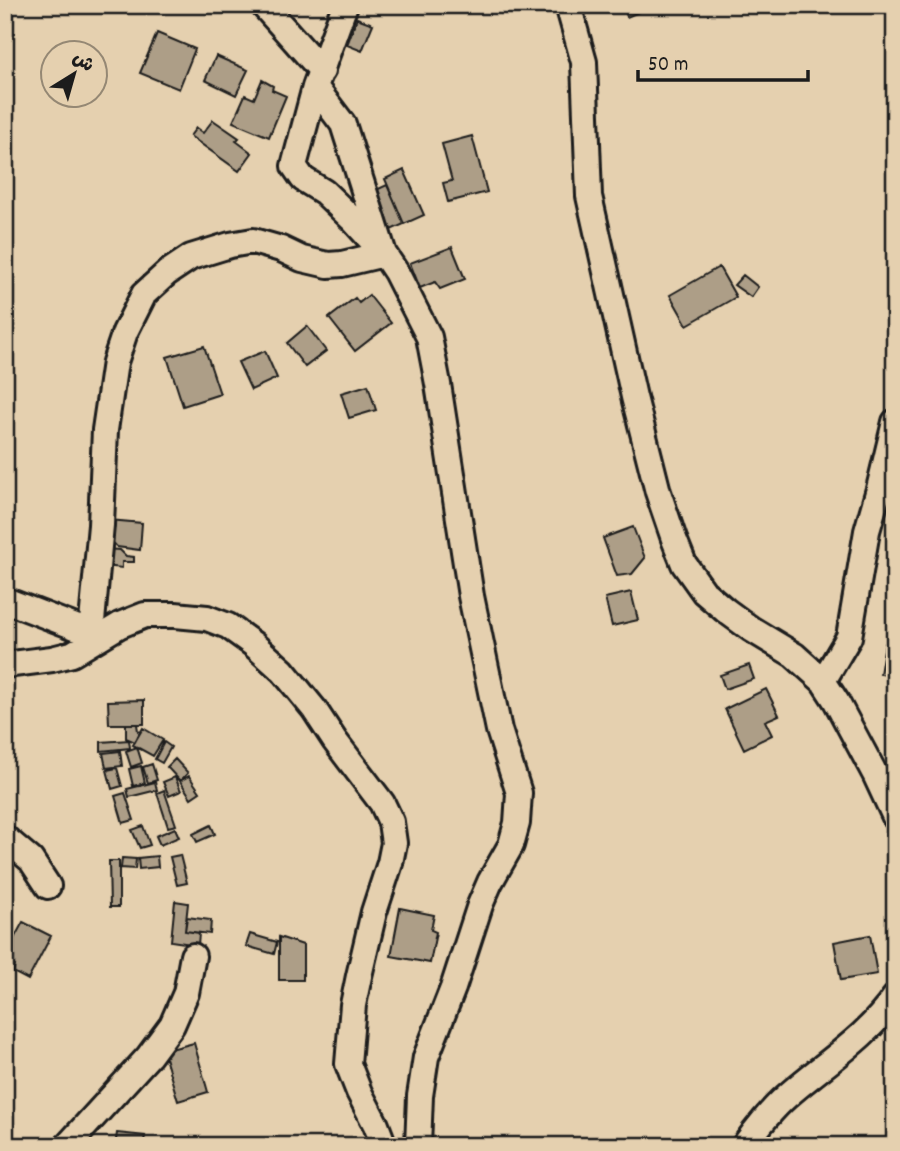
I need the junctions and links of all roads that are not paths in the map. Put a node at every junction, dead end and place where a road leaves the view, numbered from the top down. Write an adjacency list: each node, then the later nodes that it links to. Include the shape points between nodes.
1 (263, 5): 4 (street)
2 (345, 5): 4 (street)
3 (568, 5): 10 (street, via 584,62 589,196 634,397 674,539 684,564 704,592)
4 (319, 79): 5 (street, via 343,124); 5 (street, via 294,166)
5 (384, 254): 8 (street, via 328,265 253,240 191,257 144,294 115,362 105,430); 18 (street, via 429,337 471,596 499,730 519,793 511,845 480,905 426,1057)
6 (895, 422): 10 (street, via 867,531 849,637)
7 (5, 600): 8 (street)
8 (91, 638): 9 (street, via 72,654); 17 (street, via 145,615 207,618 228,626 283,671 382,803 394,843 355,995 348,1064)
9 (5, 665)
10 (823, 681): 11 (street)
11 (895, 817)
12 (5, 838): 13 (street, via 31,860)
13 (48, 886)
14 (194, 956): 16 (street, via 186,993 172,1025)
15 (895, 997): 19 (street, via 859,1036 785,1097)
16 (67, 1146)
17 (384, 1146)
18 (418, 1146)
19 (744, 1146)

